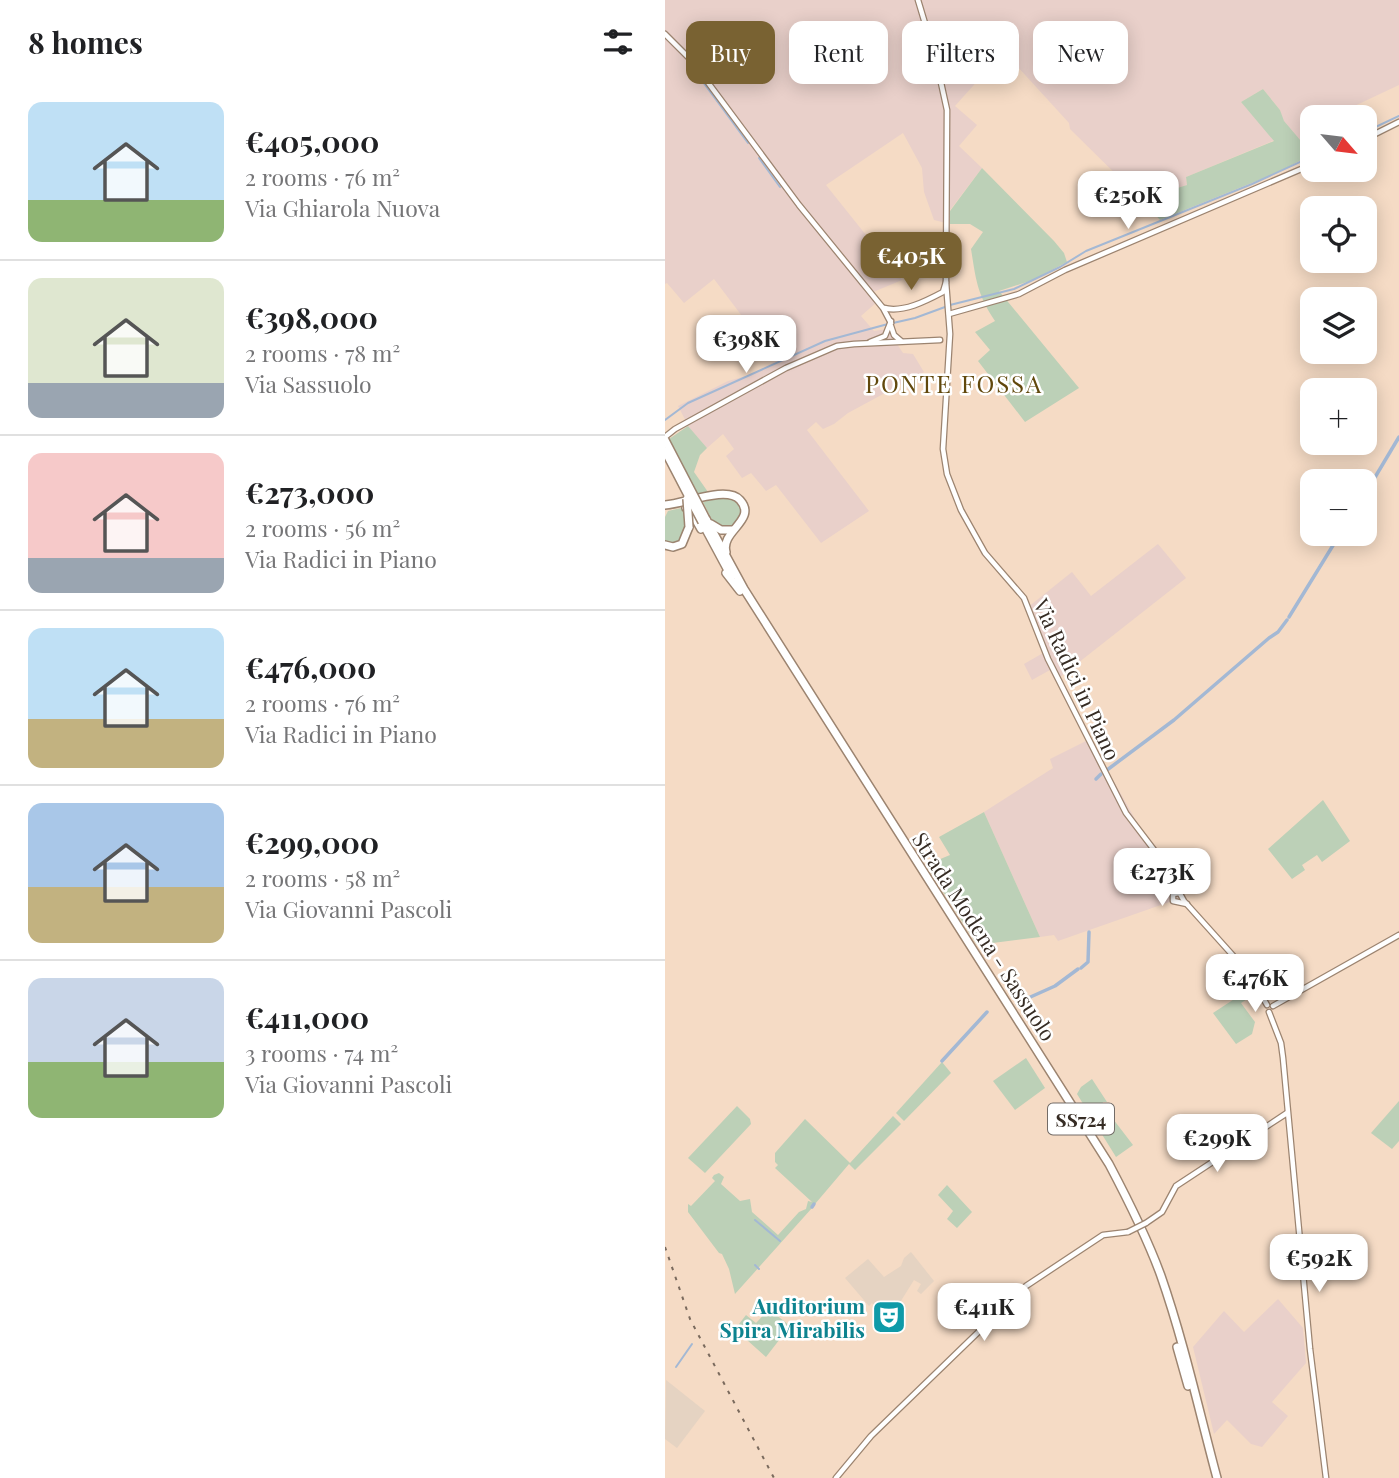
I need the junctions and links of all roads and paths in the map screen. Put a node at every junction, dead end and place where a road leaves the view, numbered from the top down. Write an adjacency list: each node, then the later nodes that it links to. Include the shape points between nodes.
1 (918, 0): 6 (street, Via Radici in Piano, via 946,107)
2 (665, 34): 9 (street, via 692,61)
3 (1399, 122): 4 (street)
4 (1377, 133)
5 (1300, 170): 8 (street, via 1019,294)
6 (946, 282): 7 (street, via 943,292); 8 (street, Via Radici in Piano)
7 (933, 298): 8 (street, via 942,298); 10 (street)
8 (948, 305): 12 (street, Via Radici in Piano)
9 (883, 308): 10 (street); 11 (street)
10 (897, 310): 11 (street)
11 (890, 323): 14 (street, via 895,337); 15 (street, via 882,338)
12 (950, 329): 13 (street); 16 (street, Via Radici in Piano)
13 (940, 340): 14 (street); 16 (street, via 946,343)
14 (904, 342): 15 (street)
15 (865, 343): 17 (street, via 837,346 786,368 675,429)
16 (949, 355): 27 (street, Via Radici in Piano, via 943,449 950,485 985,553 1024,598 1048,659 1105,773 1126,813 1161,859)
17 (665, 439): 22 (highway, Strada Modena - Sassuolo / SS724, bridge)
18 (665, 451): 19 (highway, Strada Modena - Sassuolo / SS724, bridge)
19 (684, 488): 22 (highway, Strada Modena - Sassuolo / SS724, bridge); 24 (highway, bridge, via 689,527 682,544)
20 (671, 505): 21 (highway); 23 (highway, via 722,493 733,495 742,502 744,513); 26 (highway, via 692,513)
21 (665, 511)
22 (705, 520): 23 (highway, via 716,528); 25 (highway, Strada Modena - Sassuolo / SS724); 26 (highway, Strada Modena - Sassuolo / SS724)
23 (733, 530): 25 (highway, via 725,546)
24 (665, 545)
25 (730, 564): 34 (highway, Strada Modena - Sassuolo / SS724, via 1109,1164 1160,1275)
26 (740, 592): 34 (highway, Strada Modena - Sassuolo / SS724, via 1105,1165 1167,1307)
27 (1178, 894): 28 (street, Via Radici in Piano, via 1182,900); 28 (street, Via Radici in Piano, via 1172,900); 29 (street)
28 (1178, 904): 29 (street)
29 (1188, 905): 31 (street)
30 (1399, 935): 31 (street)
31 (1271, 1008): 32 (street, via 1281,1042)
32 (1287, 1113): 33 (street, bridge, via 1175,1186 1162,1212 1146,1223 1128,1232 1103,1235 1026,1286 871,1436); 35 (street)
33 (836, 1478)
34 (1215, 1478)
35 (1326, 1478)

